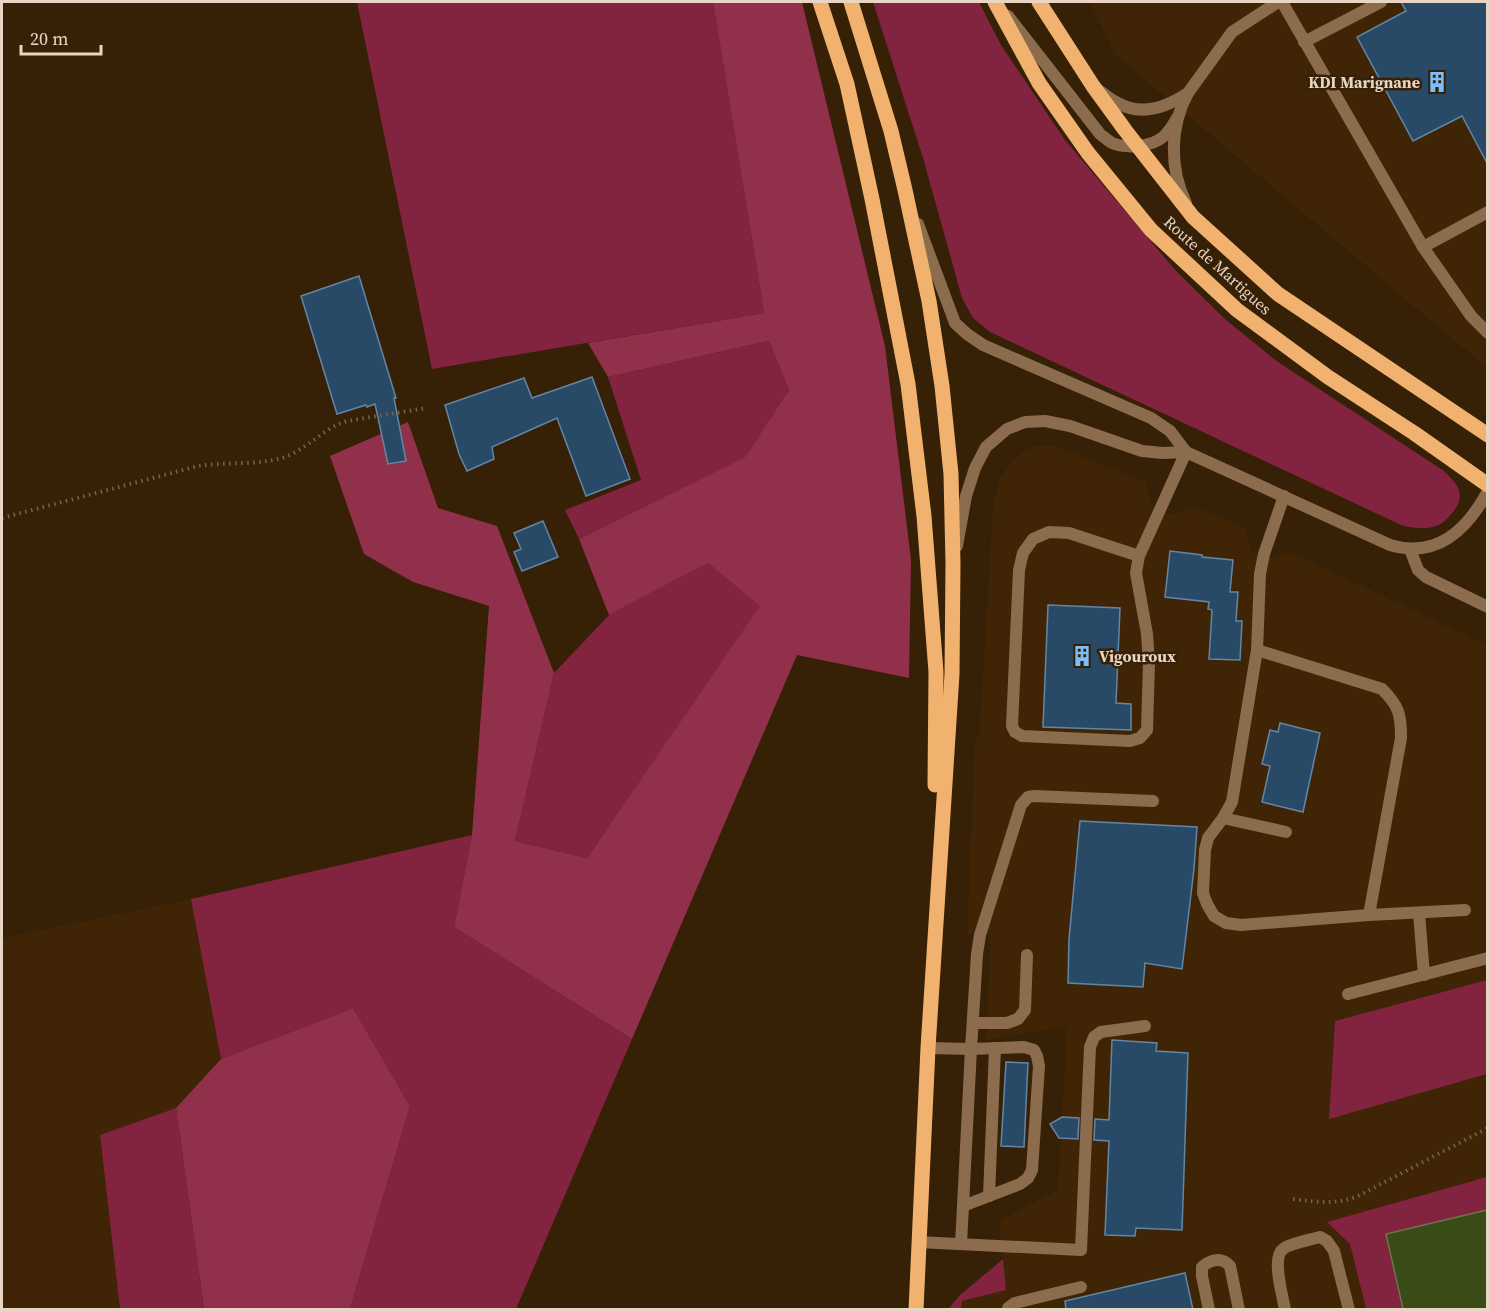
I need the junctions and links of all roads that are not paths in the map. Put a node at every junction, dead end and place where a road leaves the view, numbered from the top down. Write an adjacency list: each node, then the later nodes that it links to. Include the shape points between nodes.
1 (820, 2): 34 (main road, via 847,84 872,199 908,384 923,505 936,672)
2 (851, 2): 12 (main road)
3 (996, 2): 11 (street, via 1100,134 1111,143); 19 (main road, Route de Martigues, via 1039,83 1088,153 1151,230 1237,310)
4 (1039, 2): 8 (main road, Route de Martigues)
5 (1280, 2): 7 (street); 9 (street, via 1232,32)
6 (1381, 2): 7 (street)
7 (1304, 42): 15 (street)
8 (1093, 86): 9 (street, via 1134,110 1165,107); 11 (main road, Route de Martigues)
9 (1188, 93): 10 (street)
10 (1177, 118): 11 (street, via 1162,138); 14 (street, via 1175,168 1180,191)
11 (1137, 146): 14 (main road, Route de Martigues)
12 (905, 190): 18 (street, via 948,306 967,334 983,345 1151,418 1170,431); 24 (main road, via 942,386 951,474)
13 (1488, 212): 15 (street)
14 (1193, 217): 17 (main road, Route de Martigues, via 1278,294)
15 (1423, 247): 16 (street, via 1471,316)
16 (1488, 333)
17 (1488, 435)
18 (1186, 452): 21 (street); 23 (street); 24 (street, via 1143,451 1045,421 1025,422 1007,429 986,447 975,468)
19 (1488, 485)
20 (1488, 491): 22 (street, via 1467,522 1446,541)
21 (1284, 496): 22 (street, via 1390,544); 26 (street, via 1260,574)
22 (1410, 549): 25 (street, via 1418,570 1426,577)
23 (1139, 556): 23 (street, via 1069,533 1049,532 1033,539 1023,553 1012,726 1015,732 1022,736 1130,741 1147,730 1149,663 1136,573)
24 (953, 564): 34 (main road, via 952,674)
25 (1488, 607)
26 (1257, 650): 28 (street, via 1232,802); 32 (street, via 1382,689 1394,701 1401,720 1401,738)
27 (1154, 801): 38 (street, via 1034,796 1021,805 980,935)
28 (1223, 818): 29 (street); 32 (street, via 1208,838 1205,850 1203,893 1214,916 1241,925)
29 (1286, 832)
30 (1465, 910): 31 (street)
31 (1419, 913): 32 (street); 36 (street)
32 (1369, 915)
33 (1027, 955): 38 (street, via 1025,1010 1018,1020)
34 (933, 958): 40 (main road)
35 (1488, 958): 36 (street)
36 (1424, 975): 37 (street)
37 (1348, 994)
38 (973, 1023): 42 (street)
39 (1145, 1026): 46 (street, via 1101,1032 1094,1036 1090,1047 1081,1250)
40 (928, 1048): 42 (street); 45 (main road)
41 (995, 1048): 42 (street); 43 (street, via 998,1103); 43 (street, via 1024,1047 1034,1050 1037,1056 1029,1139 1032,1170 1020,1184)
42 (971, 1049): 44 (street)
43 (989, 1196): 44 (street)
44 (963, 1206): 46 (street)
45 (918, 1242): 46 (street); 48 (main road)
46 (961, 1244)
47 (1081, 1287): 49 (street, via 1015,1303)
48 (916, 1310)
49 (1008, 1310)
50 (1209, 1310): 51 (street, via 1202,1267 1218,1260 1230,1266)
51 (1239, 1310)
52 (1285, 1310): 53 (street, via 1278,1254 1285,1247 1320,1237 1334,1251)
53 (1349, 1310)

